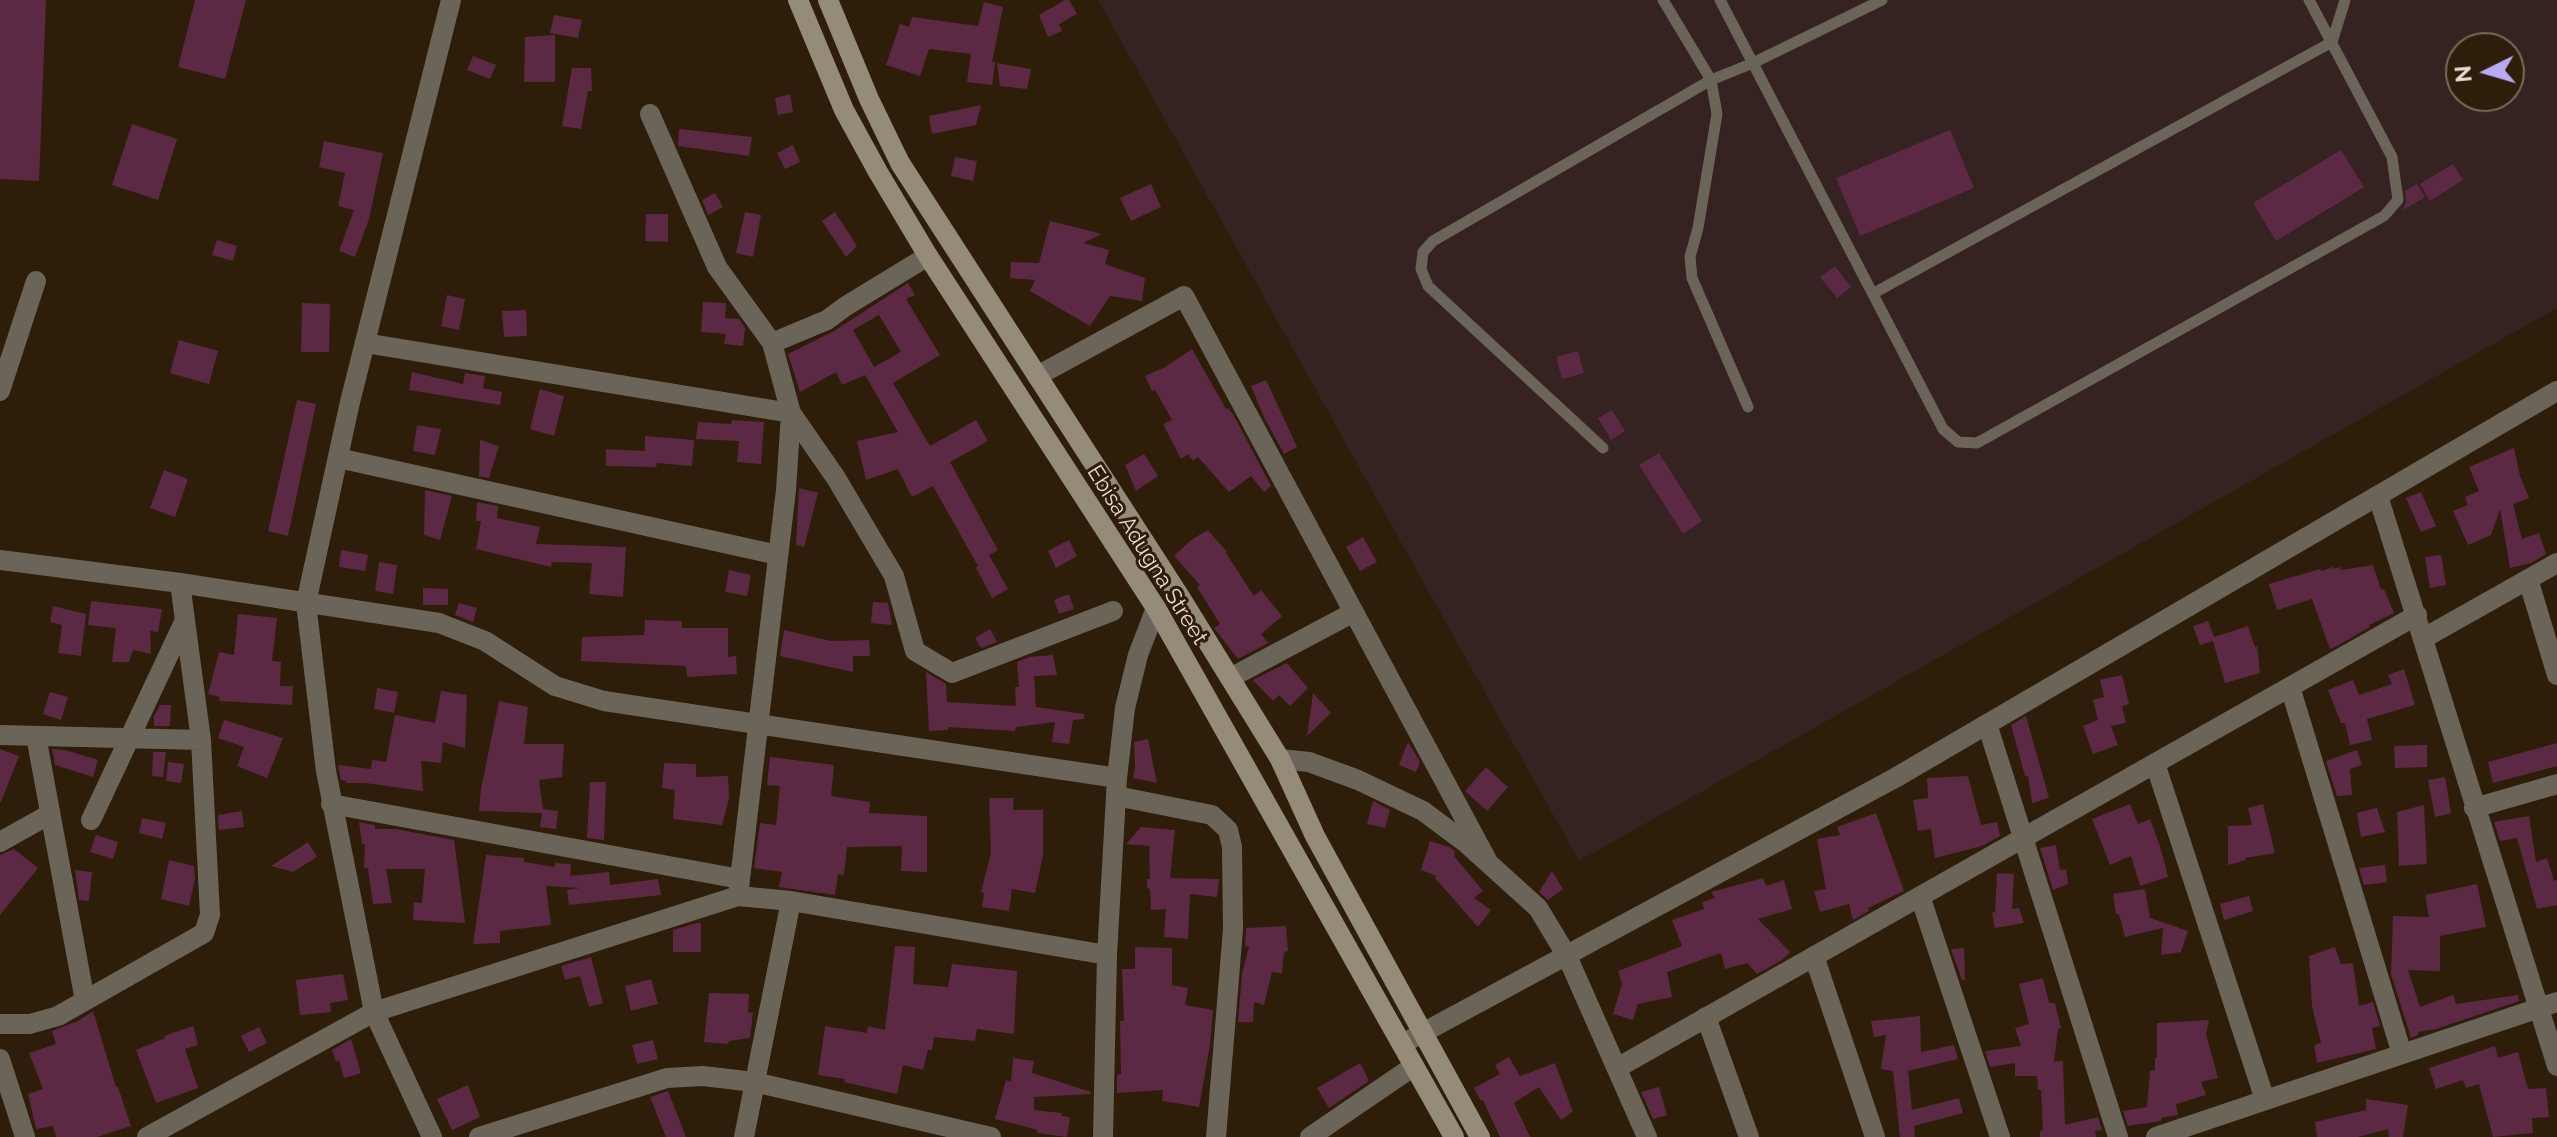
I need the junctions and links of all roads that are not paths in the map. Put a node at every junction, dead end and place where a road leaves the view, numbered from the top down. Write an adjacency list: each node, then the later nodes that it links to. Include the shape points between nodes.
1 (451, 0): 16 (street)
2 (798, 0): 13 (main road, Ebisa Adugna Street, via 844,110)
3 (828, 0): 18 (main road, Ebisa Adugna Street, via 900,163)
4 (1663, 0): 11 (lane)
5 (1720, 0): 10 (lane)
6 (1882, 0): 10 (lane)
7 (2309, 0): 9 (lane)
8 (2345, 0): 9 (lane)
9 (2332, 42): 15 (lane); 15 (lane, via 2392,157 2398,200 2384,216 1977,443 1958,442 1943,429)
10 (1753, 63): 11 (lane); 15 (lane)
11 (1711, 80): 21 (lane, via 1717,114 1690,257 1692,278); 23 (lane, via 1433,241 1423,252 1421,269 1428,286)
12 (650, 114): 17 (street, via 717,267)
13 (928, 256): 17 (street, via 827,320); 32 (main road, Ebisa Adugna Street)
14 (36, 281): 19 (street)
15 (1874, 293)
16 (365, 343): 22 (street); 24 (street)
17 (772, 343): 22 (street)
18 (1037, 376): 34 (street, via 1184,296); 39 (main road, Ebisa Adugna Street)
19 (0, 391)
20 (2557, 391): 25 (street)
21 (1748, 407)
22 (791, 413): 26 (street); 33 (street, via 894,576 915,651 952,673)
23 (1603, 448)
24 (338, 458): 26 (street); 31 (street)
25 (2378, 496): 35 (street); 42 (street)
26 (778, 555): 41 (street)
27 (0, 560): 30 (street)
28 (2557, 563): 29 (street)
29 (2528, 579): 37 (street); 38 (street)
30 (180, 583): 31 (street); 36 (street)
31 (306, 603): 41 (street, via 439,623 485,641 555,686 582,695); 51 (street)
32 (1156, 608): 50 (street, via 1125,708); 70 (main road, Ebisa Adugna Street)
33 (1113, 611)
34 (1354, 612): 39 (street); 57 (street)
35 (2417, 615): 37 (street); 40 (street)
36 (185, 620): 45 (street); 46 (street)
37 (2424, 638): 52 (street)
38 (2557, 675)
39 (1230, 678): 47 (main road, Ebisa Adugna Street)
40 (2290, 687): 48 (street); 71 (street)
41 (758, 724): 50 (street); 58 (street)
42 (1987, 724): 55 (street); 62 (street)
43 (0, 735): 44 (street)
44 (36, 736): 45 (street); 53 (street)
45 (129, 738): 46 (street); 54 (street)
46 (201, 740): 64 (street, via 210,915 204,933)
47 (1280, 759): 57 (street, via 1309,762 1423,811); 69 (main road, Ebisa Adugna Street, via 1315,836)
48 (2155, 763): 55 (street); 77 (street)
49 (2557, 784): 52 (street)
50 (1117, 787): 61 (street); 85 (street, via 1212,815 1228,830 1233,929)
51 (331, 804): 58 (street); 66 (street)
52 (2474, 808): 65 (street)
53 (50, 814): 56 (street); 64 (street)
54 (91, 820)
55 (2023, 838): 59 (street); 93 (street)
56 (0, 842)
57 (1488, 862): 62 (street, via 1538,908)
58 (739, 887): 60 (street); 66 (street)
59 (1920, 896): 63 (street); 92 (street)
60 (791, 901): 61 (street); 76 (street)
61 (1107, 955): 84 (street)
62 (1567, 956): 69 (street); 75 (street)
63 (1814, 956): 67 (street); 91 (street)
64 (85, 1001): 68 (street, via 30,1024)
65 (2548, 1005): 71 (street); 74 (street)
66 (374, 1012): 79 (street); 80 (street)
67 (1706, 1017): 75 (street); 90 (street)
68 (0, 1024)
69 (1423, 1034): 70 (street); 88 (main road, Ebisa Adugna Street)
70 (1402, 1044): 73 (main road, Ebisa Adugna Street)
71 (2402, 1054): 77 (street)
72 (0, 1059): 78 (street)
73 (1414, 1066): 86 (street); 87 (main road, Ebisa Adugna Street)
74 (2557, 1066)
75 (1617, 1068): 89 (street)
76 (754, 1082): 81 (street, via 667,1078); 82 (street); 83 (street)
77 (2265, 1100): 94 (street)
78 (25, 1137)
79 (147, 1137)
80 (432, 1137)
81 (479, 1137)
82 (744, 1137)
83 (991, 1137)
84 (1103, 1137)
85 (1216, 1137)
86 (1310, 1137)
87 (1454, 1137)
88 (1480, 1137)
89 (1647, 1137)
90 (1749, 1137)
91 (1875, 1137)
92 (2000, 1137)
93 (2118, 1137)
94 (2156, 1137)

